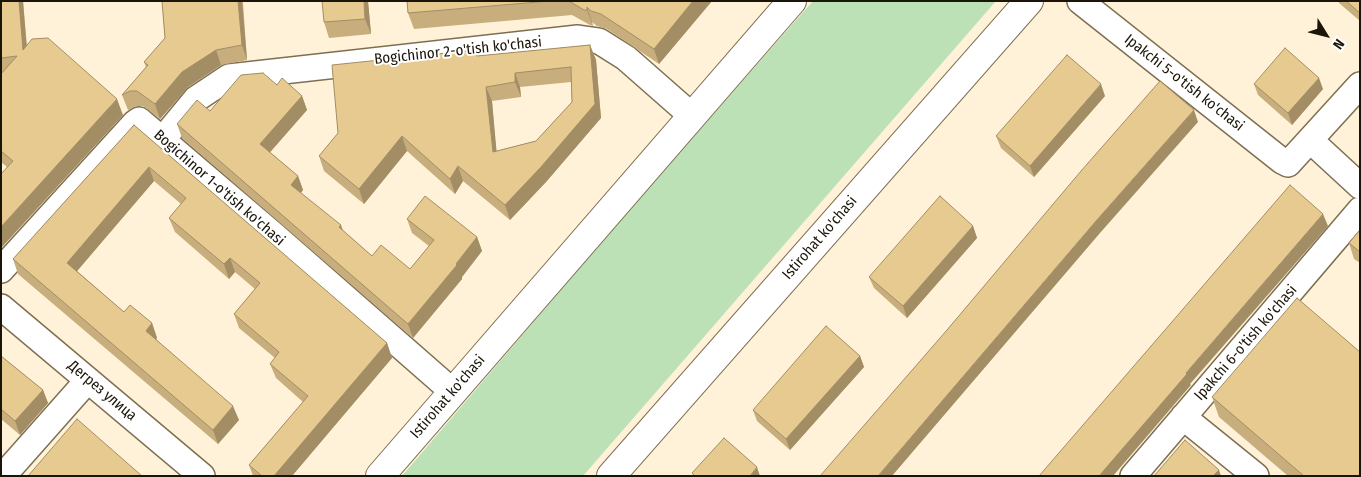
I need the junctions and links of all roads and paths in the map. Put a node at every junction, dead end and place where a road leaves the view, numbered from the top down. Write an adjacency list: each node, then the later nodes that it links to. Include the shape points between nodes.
1 (792, 1): 5 (main road, Istirohat ko'chasi)
2 (1028, 1): 18 (main road, Istirohat ko'chasi)
3 (1080, 1): 7 (street, Ipakchi 5-o'tish ko'chasi, via 1288,164)
4 (1360, 85): 7 (street)
5 (692, 116): 6 (street, Bogichinor 2-o'tish ko'chasi, via 626,58 599,41 578,38 229,77 196,99); 13 (main road, Istirohat ko'chasi)
6 (163, 139): 10 (street, Bogichinor 1-o'tish ko'chasi, via 143,122 135,123); 13 (street, Bogichinor 1-o'tish ko'chasi)
7 (1310, 140): 8 (street)
8 (1360, 186)
9 (1360, 210): 14 (street, Ipakchi 6-o'tish ko'chasi)
10 (1, 270)
11 (1, 307): 12 (street, Дегрез улица)
12 (88, 380): 15 (street); 16 (street, Дегрез улица)
13 (452, 391): 17 (main road, Istirohat ko'chasi)
14 (1182, 417): 19 (street, Ipakchi 6-o'tish ko'chasi); 20 (street)
15 (3, 476)
16 (202, 476)
17 (380, 476)
18 (611, 476)
19 (1133, 476)
20 (1256, 476)

